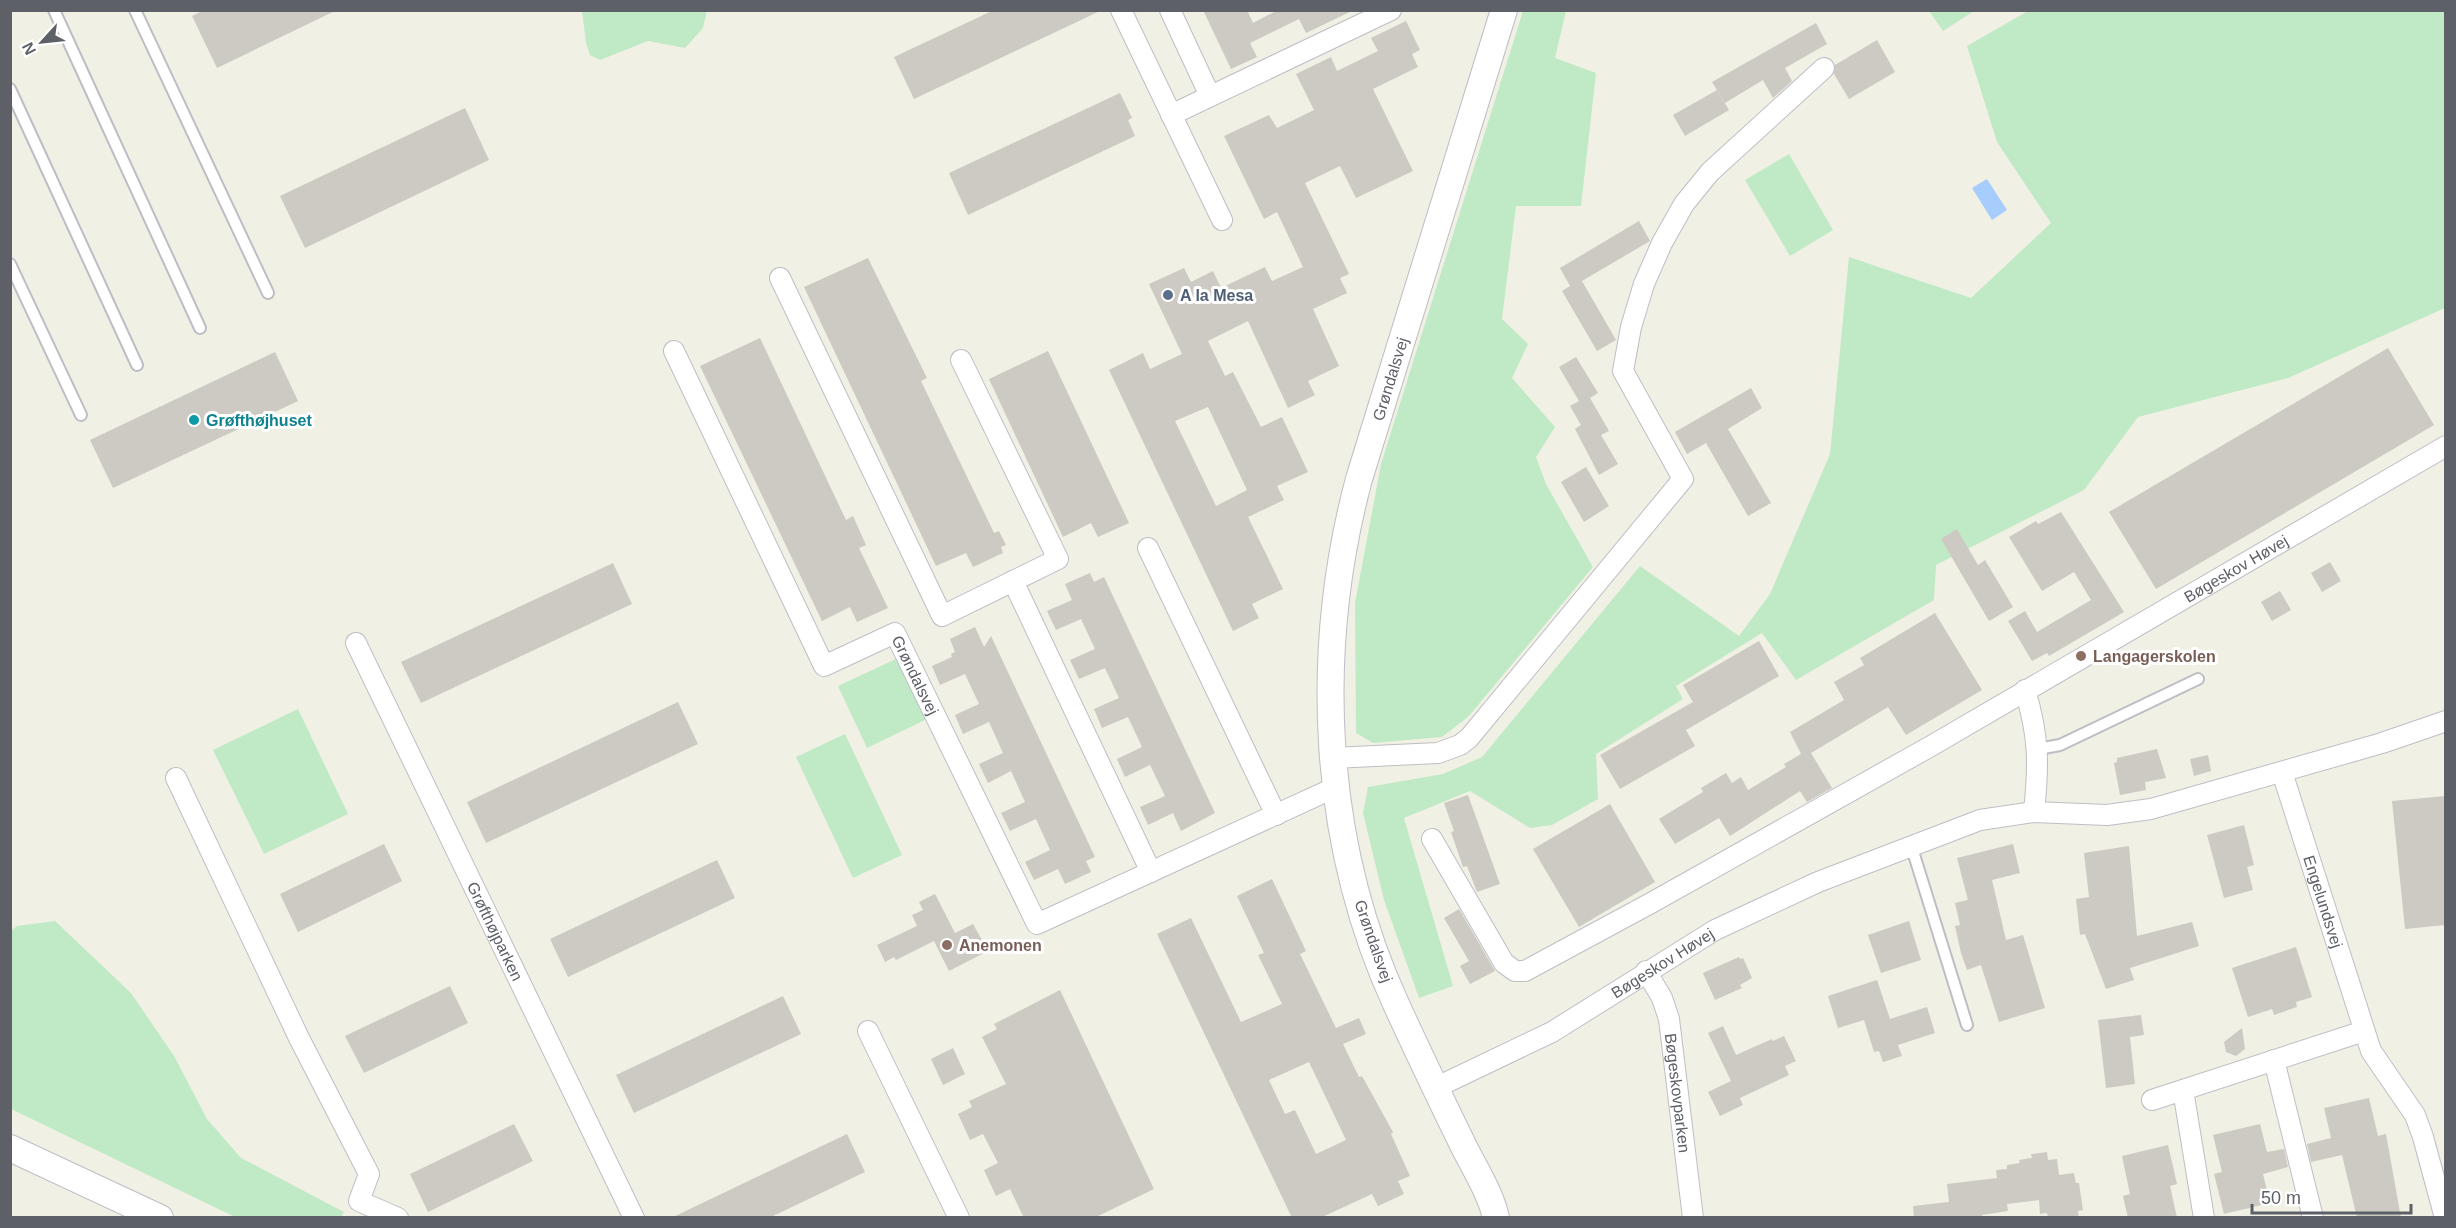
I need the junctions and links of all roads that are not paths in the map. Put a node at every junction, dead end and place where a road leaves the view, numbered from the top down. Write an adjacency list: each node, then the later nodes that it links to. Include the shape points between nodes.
1 (54, 10): 15 (lane)
2 (135, 10): 14 (lane)
3 (1121, 10): 10 (street)
4 (1170, 10): 9 (street)
5 (1391, 10): 9 (street)
6 (1504, 10): 28 (street, Grøndalsvej, via 1348,519 1330,664)
7 (1824, 68): 28 (street, via 1710,172 1684,204 1644,284 1623,371 1683,479 1469,738 1438,753)
8 (10, 89): 18 (lane)
9 (1210, 96): 10 (street)
10 (1171, 115): 11 (street)
11 (1222, 220)
12 (10, 264): 19 (lane)
13 (780, 278): 22 (street, via 942,616)
14 (268, 293)
15 (200, 328)
16 (674, 351): 36 (street, Grøndalsvej, via 824,666 895,633 1037,924)
17 (961, 360): 22 (street, via 1058,559)
18 (137, 365)
19 (81, 415)
20 (2445, 446): 25 (street, Bøgeskov Høvej)
21 (1148, 548): 33 (street)
22 (1013, 581): 36 (street)
23 (356, 643): 48 (street, Grøfthøjparken)
24 (2198, 679): 27 (lane, via 2060,745)
25 (2025, 690): 27 (street); 34 (street, Bøgeskov Høvej, via 1525,971 1515,971 1504,963)
26 (2445, 721): 29 (street, Bøgeskov Høvej)
27 (2038, 749): 32 (street)
28 (1332, 758): 31 (street, Grøndalsvej)
29 (2282, 772): 32 (street, Bøgeskov Høvej, via 2151,809 2107,815); 40 (street, Engelundsvej)
30 (176, 778): 47 (street, via 299,1038 369,1174 359,1201)
31 (1336, 787): 33 (street, Grøndalsvej); 42 (street, Grøndalsvej, via 1367,926 1394,1000)
32 (2034, 812): 35 (street, Bøgeskov Høvej, via 1980,820)
33 (1276, 814): 36 (street, Grøndalsvej)
34 (1432, 839)
35 (1911, 845): 37 (street, Bøgeskov Høvej, via 1726,925); 38 (lane)
36 (1151, 872)
37 (1646, 971): 42 (street, Bøgeskov Høvej, via 1552,1032); 51 (street, Bøgeskovparken, via 1669,1019)
38 (1967, 1025)
39 (868, 1031): 49 (street)
40 (2364, 1031): 41 (street); 54 (street, Engelundsvej, via 2382,1071 2415,1115)
41 (2274, 1060): 43 (street); 53 (street)
42 (1435, 1088): 50 (street)
43 (2183, 1090): 44 (street); 52 (street)
44 (2152, 1100)
45 (10, 1148): 46 (street)
46 (149, 1215)
47 (398, 1218)
48 (634, 1218)
49 (959, 1218)
50 (1496, 1218)
51 (1693, 1218)
52 (2204, 1218)
53 (2313, 1218)
54 (2445, 1218)

